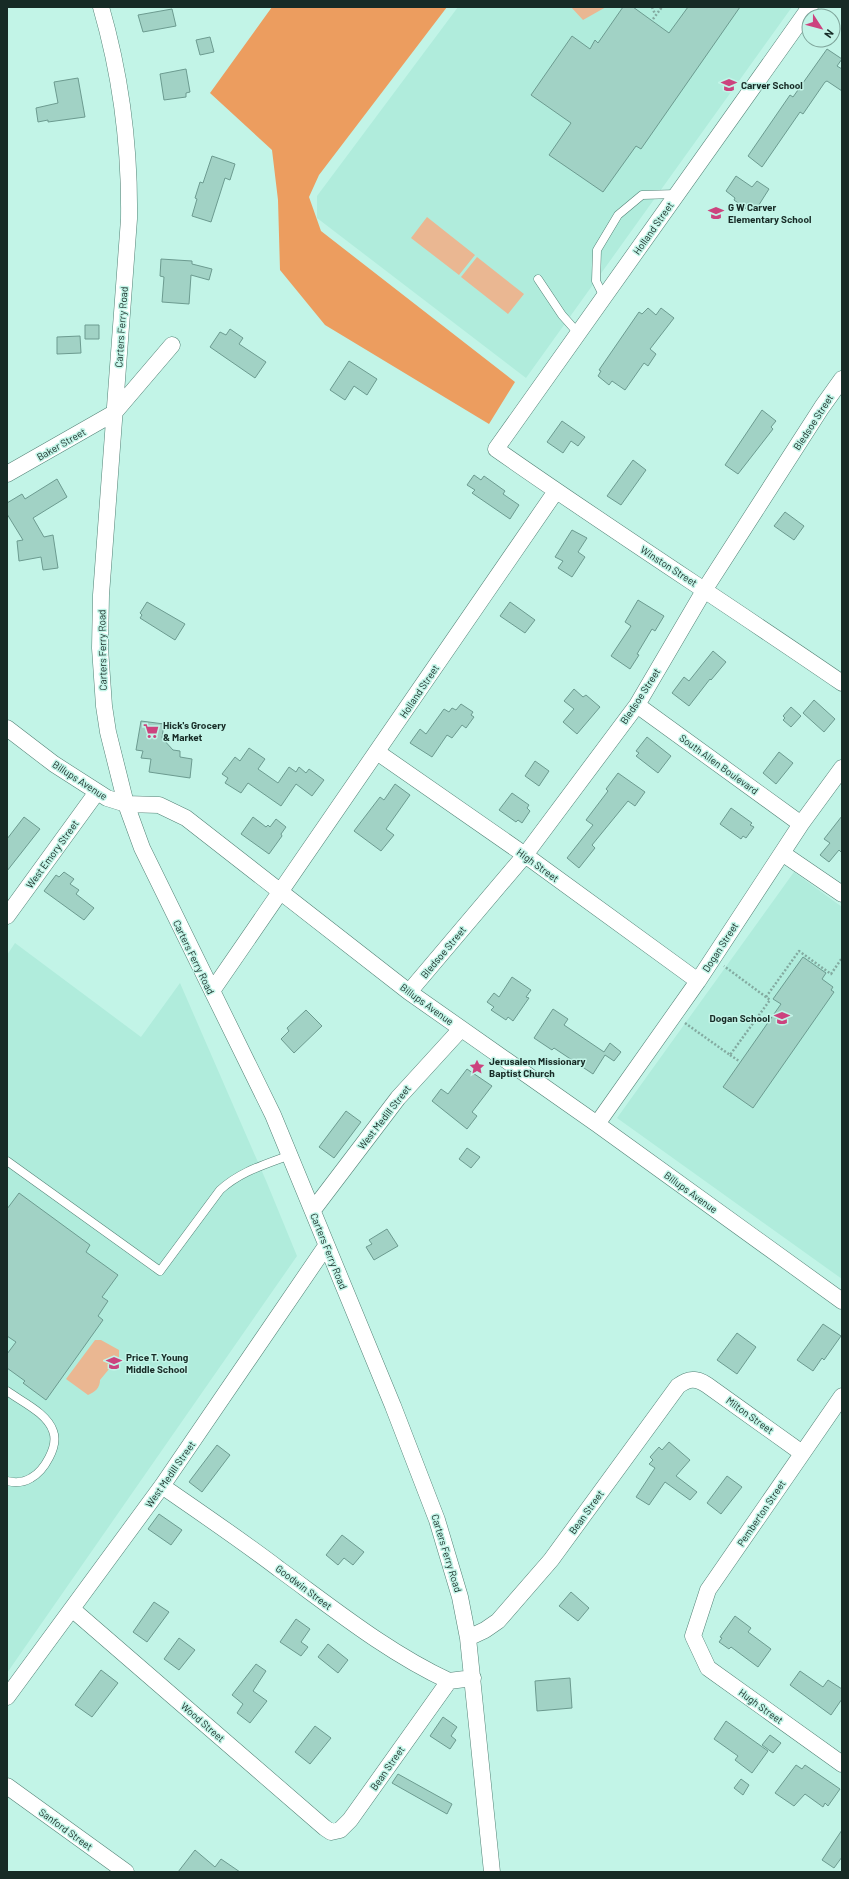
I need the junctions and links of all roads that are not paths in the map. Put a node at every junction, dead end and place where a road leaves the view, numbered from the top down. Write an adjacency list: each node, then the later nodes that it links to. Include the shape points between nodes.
1 (101, 7): 9 (street, Carters Ferry Road, via 116,66 130,175)
2 (810, 7): 3 (street, Holland Street)
3 (677, 194): 5 (street, Holland Street); 5 (lane, via 642,195 618,215 597,250 596,281)
4 (538, 279): 6 (lane, via 562,315)
5 (604, 297): 6 (street, Holland Street)
6 (578, 333): 10 (street, Holland Street)
7 (172, 345): 9 (street, Baker Street)
8 (842, 379): 13 (street, Bledsoe Street)
9 (114, 413): 11 (street, Baker Street); 20 (street, Carters Ferry Road, via 101,595 100,648 104,706 113,756)
10 (496, 449): 12 (street, Winston Street)
11 (7, 474)
12 (556, 491): 13 (street, Winston Street); 17 (street, Holland Street)
13 (705, 589): 14 (street, Winston Street); 15 (street, Bledsoe Street)
14 (842, 683)
15 (637, 704): 21 (street, South Allen Boulevard); 23 (street, Bledsoe Street)
16 (7, 728): 19 (street, Billups Avenue, via 54,764)
17 (377, 752): 23 (street, High Street); 24 (street, Holland Street)
18 (842, 768): 21 (street, Dogan Street)
19 (97, 792): 20 (street, Billups Avenue); 26 (street, West Emory Street)
20 (126, 804): 24 (street, Billups Avenue, via 159,805 174,811); 28 (street, Carters Ferry Road, via 152,871)
21 (801, 824): 22 (street, Dogan Street)
22 (782, 853): 25 (street); 27 (street, Dogan Street)
23 (524, 855): 27 (street, High Street); 29 (street, Bledsoe Street)
24 (280, 890): 28 (street, Holland Street); 29 (street, Billups Avenue)
25 (842, 894)
26 (7, 916)
27 (698, 981): 31 (street, Dogan Street)
28 (212, 991): 32 (street, Carters Ferry Road, via 274,1115)
29 (409, 992): 30 (street, Billups Avenue)
30 (461, 1029): 31 (street, Billups Avenue); 34 (street, West Medill Street, via 398,1098)
31 (597, 1124): 36 (street, Billups Avenue)
32 (290, 1155): 33 (lane, via 245,1172 220,1190 160,1271); 34 (street, Carters Ferry Road)
33 (7, 1161)
34 (313, 1210): 35 (street, Carters Ferry Road)
35 (326, 1246): 42 (street, West Medill Street); 45 (street, Carters Ferry Road, via 429,1498 450,1559)
36 (842, 1301)
37 (696, 1380): 40 (street, Milton Street, via 712,1388); 45 (street, Bean Street, via 678,1386 551,1560 504,1614 491,1627)
38 (7, 1391): 41 (lane, via 47,1420 55,1438 51,1453 36,1475 23,1482)
39 (842, 1396): 40 (street, Pemberton Street)
40 (802, 1453): 44 (street, Pemberton Street, via 708,1590)
41 (7, 1481)
42 (162, 1486): 43 (street, West Medill Street); 47 (street, Goodwin Street, via 354,1624 419,1666)
43 (72, 1609): 48 (street, West Medill Street); 51 (street, Wood Street, via 325,1828)
44 (693, 1636): 49 (street, Hugh Street, via 708,1668)
45 (468, 1638): 46 (street, Carters Ferry Road)
46 (473, 1678): 47 (street); 53 (street, Carters Ferry Road)
47 (449, 1681): 51 (street, Bean Street, via 350,1820)
48 (7, 1697)
49 (842, 1764)
50 (7, 1786): 52 (street, Sanford Street)
51 (336, 1832)
52 (126, 1872)
53 (492, 1872)

